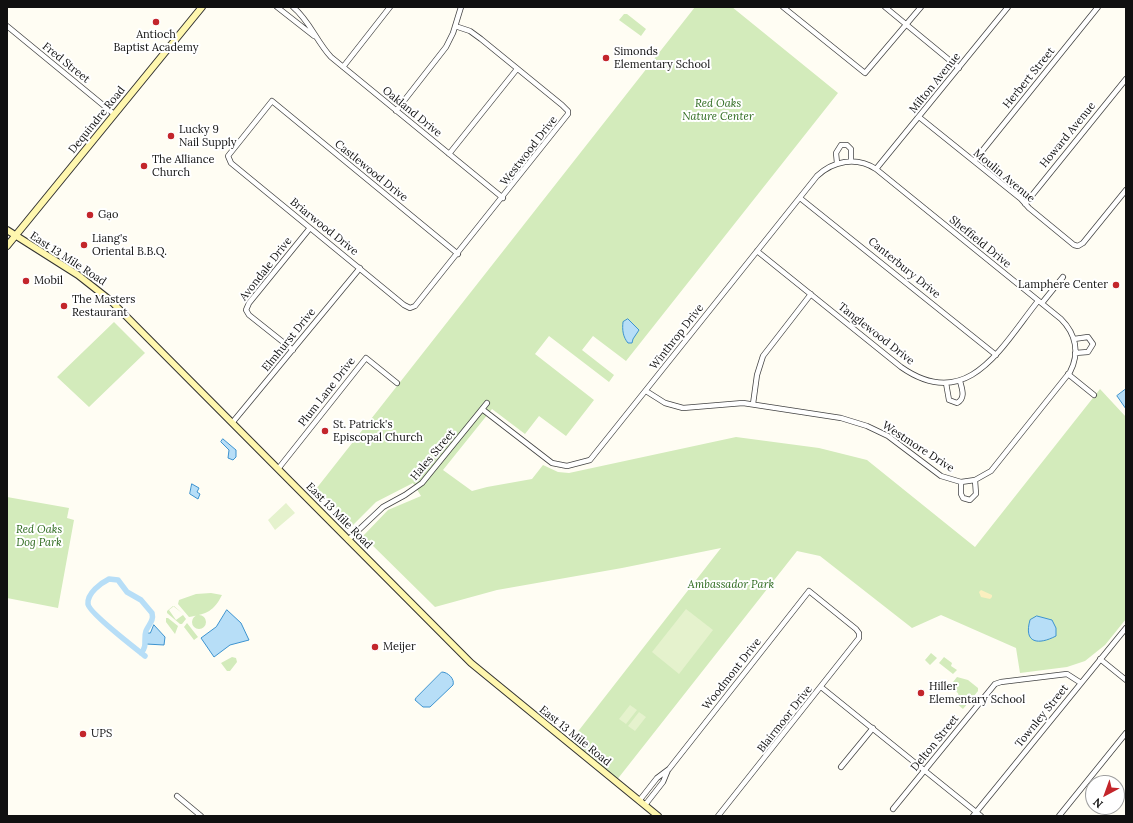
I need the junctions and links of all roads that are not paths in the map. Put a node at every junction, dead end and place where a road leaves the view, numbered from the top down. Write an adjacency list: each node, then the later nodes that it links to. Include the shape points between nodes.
1 (202, 7): 20 (main road, Dequindre Road)
2 (293, 7): 14 (street, Oakland Drive, via 307,22)
3 (390, 7): 15 (street)
4 (461, 7): 13 (street)
5 (783, 7): 11 (street, via 865,73)
6 (885, 7): 11 (street)
7 (921, 7): 11 (street)
8 (1008, 7): 16 (street, Milton Avenue)
9 (1098, 7): 25 (street, Herbert Street)
10 (281, 8): 14 (street, Oakland Drive)
11 (906, 25): 16 (street)
12 (7, 26): 20 (street, Fred Street)
13 (455, 26): 17 (street, Westwood Drive, via 476,35); 19 (street, via 442,52)
14 (314, 36): 15 (street, Oakland Drive, via 325,51)
15 (343, 67): 19 (street, Oakland Drive)
16 (959, 68): 21 (street, Milton Avenue)
17 (517, 69): 22 (street); 29 (street, Westwood Drive, via 566,109 568,114)
18 (1126, 79): 31 (street, Howard Avenue)
19 (396, 111): 22 (street, Oakland Drive)
20 (114, 114): 34 (main road, Dequindre Road)
21 (919, 117): 25 (street, Moulin Avenue); 27 (street, Milton Avenue)
22 (449, 154): 29 (street, Oakland Drive)
23 (228, 158): 32 (street, Briarwood Drive); 37 (street, Castlewood Drive, via 272,101)
24 (852, 161): 26 (street, Winthrop Drive); 26 (street, via 851,149 847,145 841,145 836,153); 27 (street, Winthrop Drive)
25 (974, 161): 31 (street, Moulin Avenue)
26 (837, 163): 30 (street, Winthrop Drive, via 821,172)
27 (876, 169): 41 (street, Sheffield Drive)
28 (1126, 190): 31 (street, Moulin Avenue, via 1084,243 1078,246)
29 (502, 198): 37 (street, Westwood Drive)
30 (800, 198): 36 (street, Winthrop Drive); 46 (street, Canterbury Drive)
31 (1025, 204)
32 (310, 228): 38 (street, Briarwood Drive); 44 (street, Avondale Drive, via 246,310)
33 (7, 230): 34 (main road, East 13 Mile Road)
34 (15, 236): 35 (main road, Dequindre Road); 56 (main road, East 13 Mile Road, via 78,276 111,301)
35 (7, 246)
36 (757, 251): 40 (street, Tanglewood Drive); 51 (street, Winthrop Drive)
37 (458, 254): 42 (street, Westwood Drive, via 415,306)
38 (360, 268): 42 (street, Briarwood Drive); 44 (street, Elmhurst Drive)
39 (1063, 277): 41 (street, Tanglewood Drive)
40 (811, 294): 49 (street, Tanglewood Drive, via 909,372 927,381); 54 (street, via 763,356)
41 (1040, 302): 43 (street, Sheffield Drive, via 1067,325); 46 (street, Tanglewood Drive)
42 (410, 308)
43 (1074, 339): 45 (street, Sheffield Drive); 45 (street, via 1088,337 1093,344 1088,352)
44 (293, 350): 56 (street, Elmhurst Drive)
45 (1076, 353): 47 (street, Westmore Drive)
46 (996, 355): 48 (street, Tanglewood Drive, via 979,372)
47 (1068, 374): 52 (street); 58 (street, Westmore Drive, via 995,467)
48 (960, 380): 49 (street, Tanglewood Drive); 49 (street, via 963,396 957,403 949,400)
49 (946, 383)
50 (397, 384): 57 (street, Plum Lane Drive, via 366,358)
51 (646, 391): 54 (street, Westmore Drive, via 665,403 683,408 731,403); 55 (street, Winthrop Drive, via 590,460 567,466 547,459)
52 (1094, 395)
53 (487, 402): 55 (street, Hales Street)
54 (753, 404): 59 (street, Westmore Drive, via 826,415 867,426 899,443 941,476)
55 (482, 409): 60 (street, Hales Street, via 422,483 377,511)
56 (232, 423): 57 (main road, East 13 Mile Road)
57 (278, 468): 60 (main road, East 13 Mile Road)
58 (975, 480): 59 (street, Westmore Drive); 59 (street, via 976,494 970,500 963,498 961,494)
59 (961, 482)
60 (348, 540): 73 (main road, East 13 Mile Road, via 479,671)
61 (809, 591): 66 (street, Blairmoor Drive, via 859,633 858,640); 70 (street, Woodmont Drive)
62 (1126, 628): 63 (street, Townley Street)
63 (1100, 659): 64 (street); 65 (street, Townley Street)
64 (1126, 680)
65 (1081, 683): 71 (street, Delton Street, via 1067,674 995,684); 76 (street, Townley Street)
66 (821, 687): 67 (street); 77 (street, Blairmoor Drive)
67 (873, 728): 69 (street); 71 (street)
68 (1126, 733): 81 (street)
69 (841, 767)
70 (669, 769): 73 (street, Woodmont Drive, via 657,778); 74 (street, Woodmont Drive, via 663,782)
71 (924, 770): 75 (street, Delton Street); 76 (street)
72 (177, 796): 78 (street)
73 (639, 801): 74 (main road, East 13 Mile Road)
74 (645, 805): 79 (main road, East 13 Mile Road)
75 (893, 809)
76 (974, 814): 80 (street)
77 (720, 815)
78 (202, 816)
79 (658, 816)
80 (980, 816)
81 (1059, 816)

